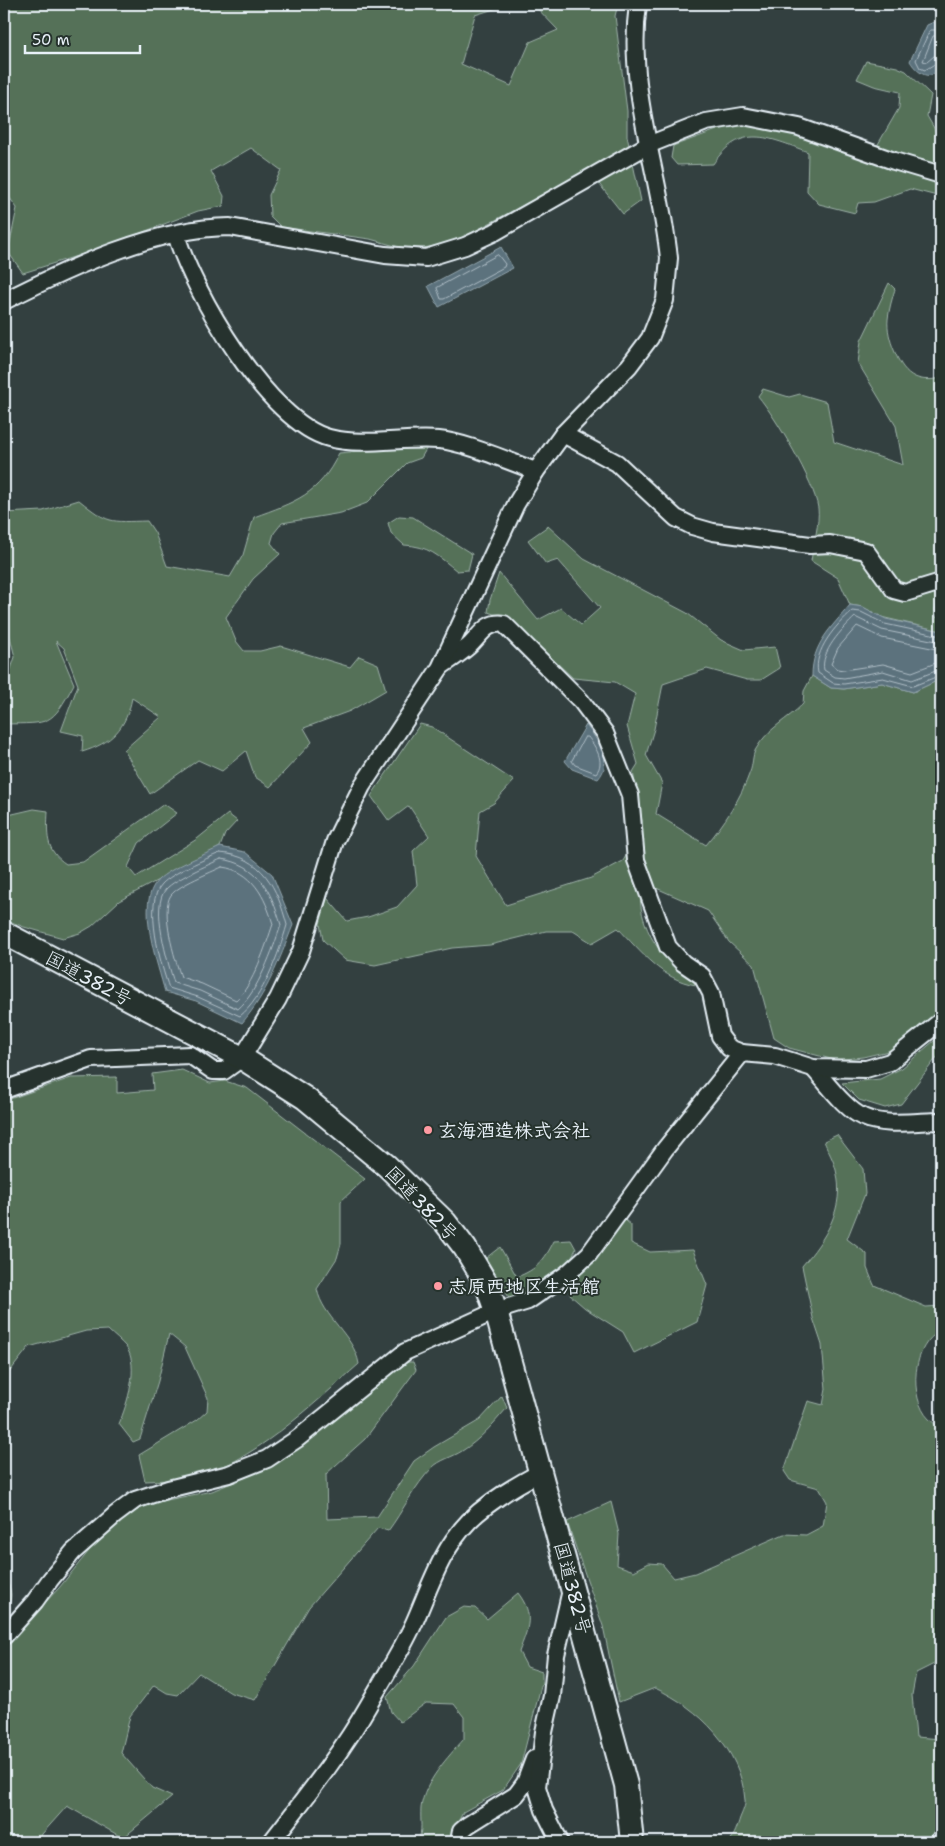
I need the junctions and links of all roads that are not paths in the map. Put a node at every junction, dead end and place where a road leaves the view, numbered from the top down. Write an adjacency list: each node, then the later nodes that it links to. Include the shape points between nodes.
1 (638, 4): 2 (street, via 639,88)
2 (648, 145): 3 (street, via 706,122 743,116 799,127); 4 (street, via 495,232 465,246 426,258 385,255 230,227 194,229); 6 (street, via 669,258 665,300 650,338 640,353)
3 (941, 175)
4 (176, 234): 5 (street, via 110,254); 7 (street, via 181,252 238,356 266,392 306,425 326,438 340,441 440,440)
5 (4, 301)
6 (563, 434): 7 (street); 8 (street, via 617,463 676,518 692,526 713,532 810,545 830,544 866,551 894,590 905,593)
7 (536, 471): 9 (street, via 516,504)
8 (941, 582)
9 (440, 668): 12 (street, via 487,627 504,624 581,701 605,732 630,794 636,860 668,947 702,976 711,993 720,1036 729,1048); 13 (street, via 358,793 335,841 300,951 278,1000)
10 (4, 933): 13 (highway, 国道382号)
11 (941, 1020): 14 (street, via 890,1062 866,1070)
12 (742, 1053): 14 (street, via 775,1056); 17 (street, via 589,1254 528,1301)
13 (242, 1058): 15 (street, via 224,1071 213,1071 190,1055 91,1060); 17 (highway, 国道382号, via 305,1098 409,1186 445,1222 465,1248 486,1283)
14 (813, 1068): 16 (street, via 863,1117 885,1121)
15 (4, 1090)
16 (941, 1121)
17 (496, 1311): 18 (highway, 国道382号); 20 (street, via 405,1352 297,1439 267,1459 229,1474 168,1488 136,1500 73,1552)
18 (541, 1472): 19 (highway, 国道382号); 23 (street, via 471,1520 455,1538 443,1555 413,1625 367,1708 331,1765)
19 (572, 1588): 21 (street, via 556,1655); 26 (highway, 国道382号, via 626,1785)
20 (4, 1636)
21 (544, 1732): 24 (street, via 525,1783 516,1795 461,1831); 25 (street, via 537,1787)
22 (941, 1838): 27 (street)
23 (272, 1842)
24 (459, 1842)
25 (560, 1842)
26 (632, 1842)
27 (938, 1842)

